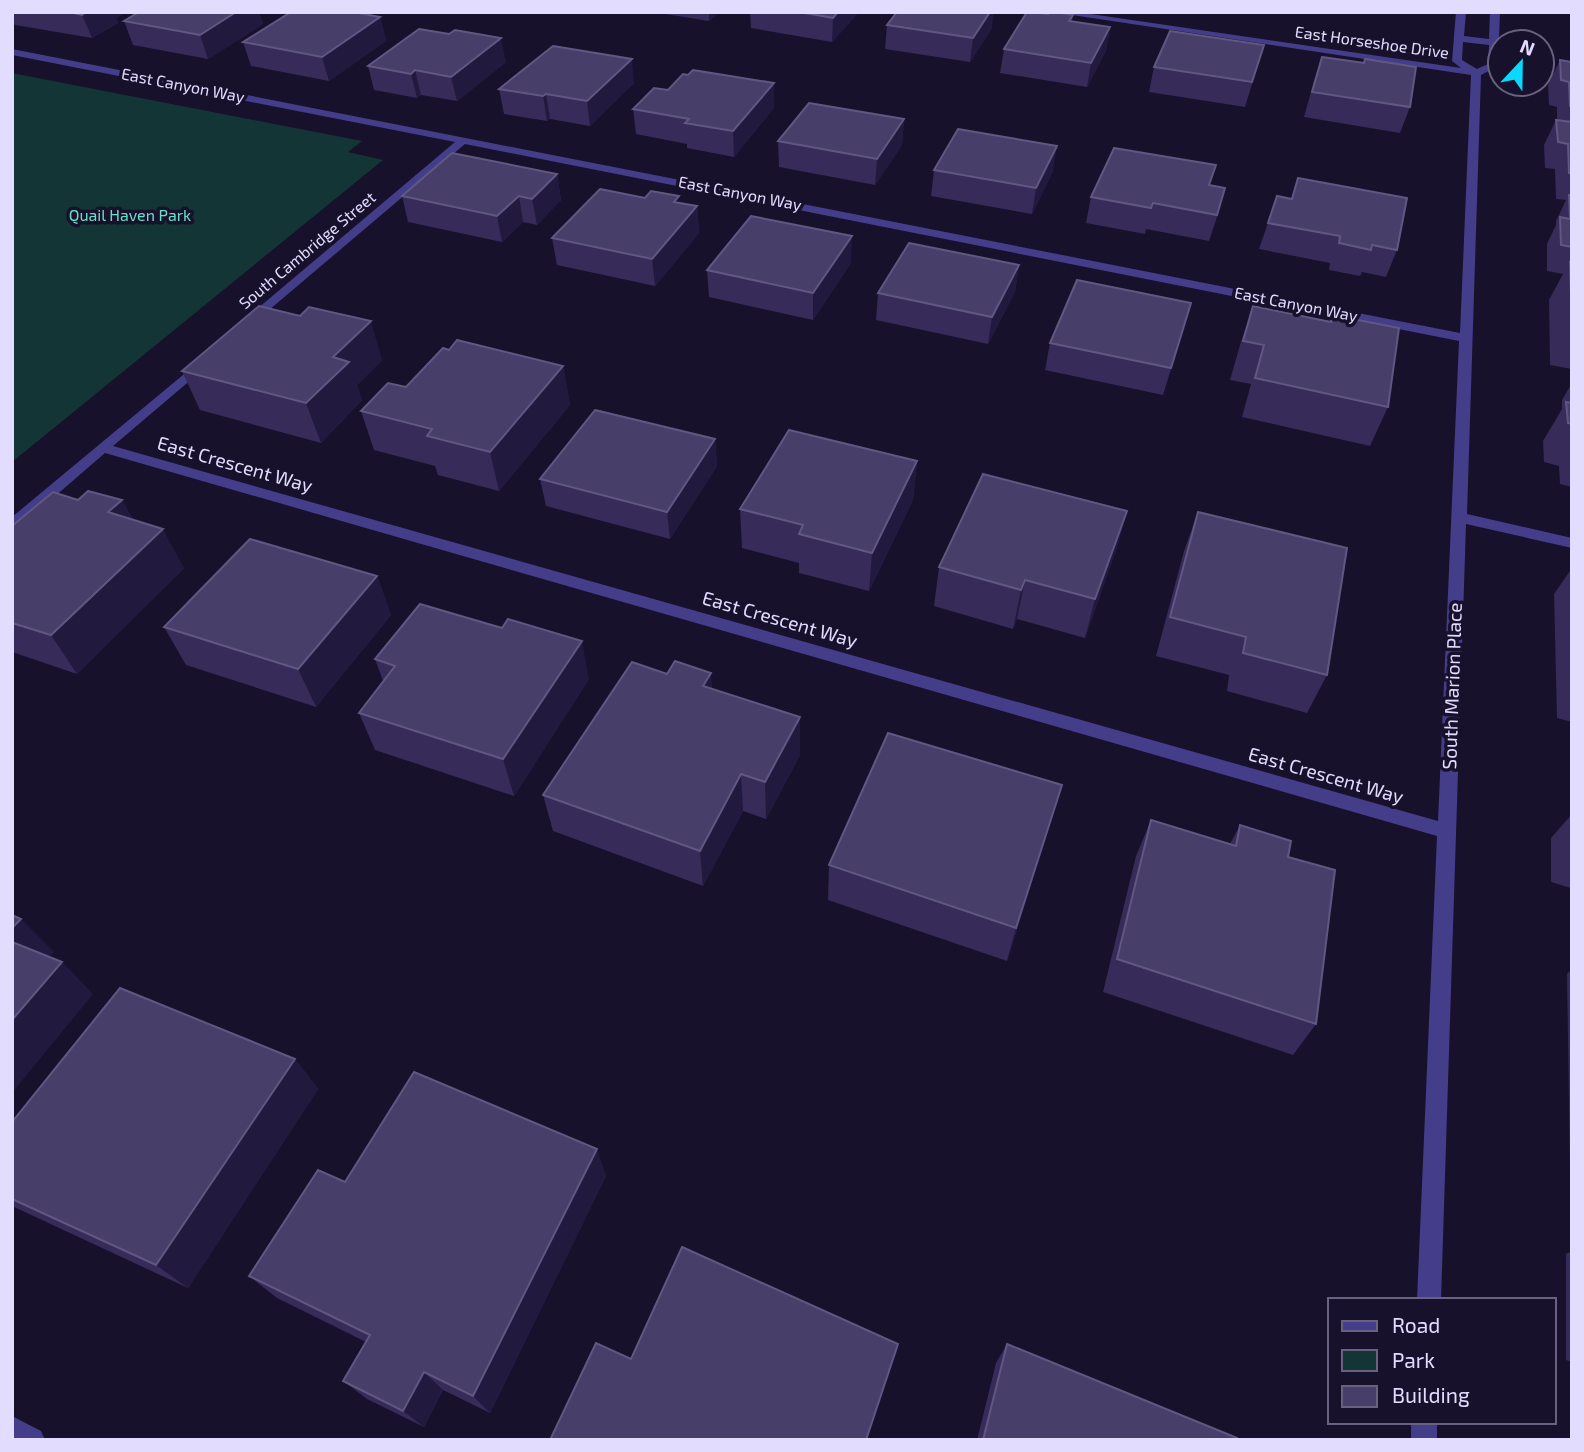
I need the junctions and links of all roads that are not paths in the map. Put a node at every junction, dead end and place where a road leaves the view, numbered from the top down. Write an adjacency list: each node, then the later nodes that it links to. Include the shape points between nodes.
1 (1056, 12): 7 (street, East Horseshoe Drive)
2 (1461, 12): 3 (street)
3 (1458, 38): 4 (street); 7 (street, via 1457,61)
4 (1486, 42)
5 (12, 52): 8 (street, East Canyon Way)
6 (1486, 69): 7 (street)
7 (1476, 73): 10 (street, South Marion Place)
8 (465, 139): 9 (street, South Cambridge Street); 10 (street, East Canyon Way)
9 (237, 334)
10 (1466, 338): 13 (street, South Marion Place)
11 (216, 351): 12 (street)
12 (102, 449): 14 (street); 16 (street, East Crescent Way)
13 (1458, 517): 15 (street); 16 (street, South Marion Place)
14 (12, 525)
15 (1572, 543)
16 (1447, 831): 17 (street, South Marion Place)
17 (1429, 1298)
18 (12, 1429): 19 (street)
19 (32, 1440)

